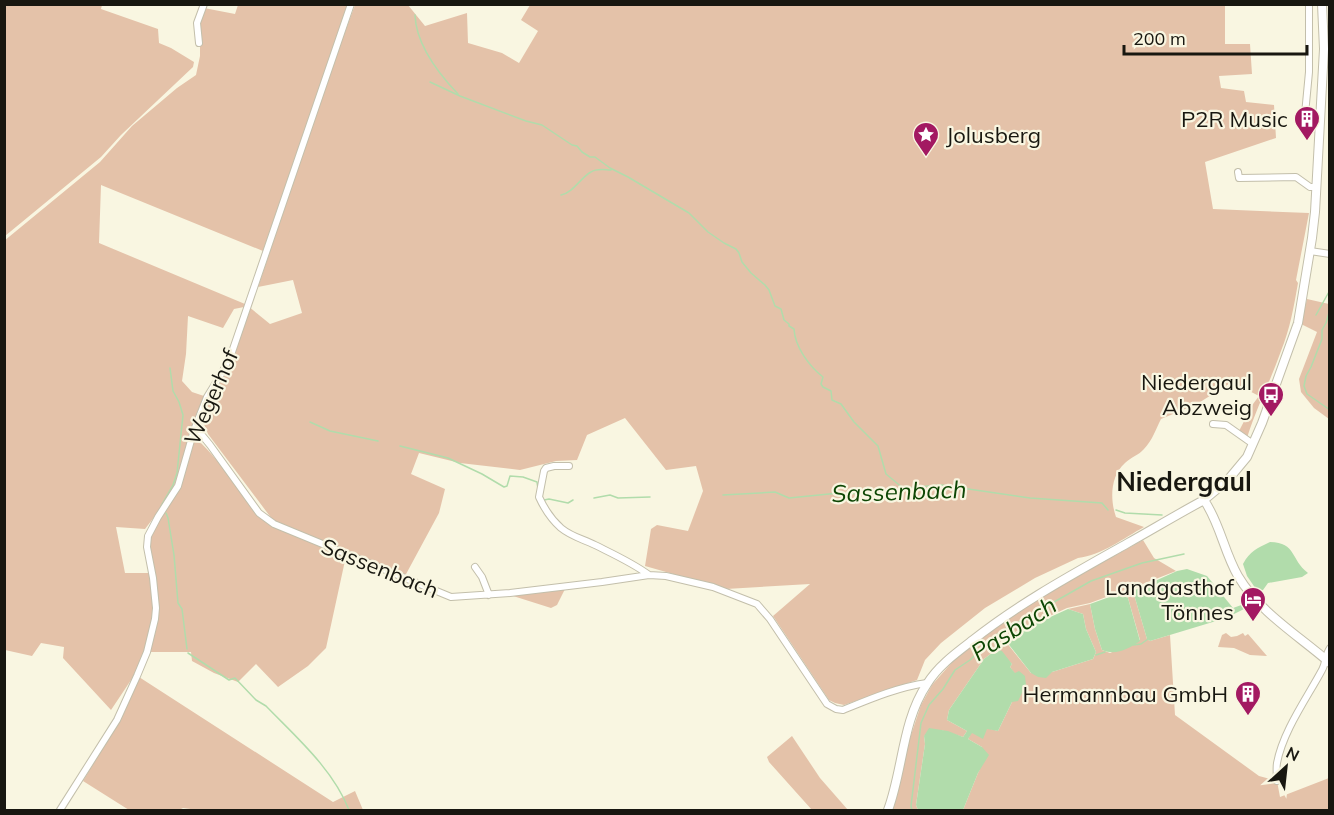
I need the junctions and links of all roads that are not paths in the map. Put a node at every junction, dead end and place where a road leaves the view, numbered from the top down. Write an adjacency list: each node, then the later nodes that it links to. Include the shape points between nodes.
1 (204, 4): 5 (street, via 197,23)
2 (351, 4): 12 (street, Wegerhof, via 232,352)
3 (1309, 4): 6 (street, via 1310,72)
4 (1322, 4): 8 (main road, via 1324,49)
5 (199, 43)
6 (1305, 114)
7 (1238, 172): 8 (street, via 1239,178 1296,177 1310,187)
8 (1317, 187): 9 (main road)
9 (1310, 251): 10 (street); 13 (main road, via 1298,323)
10 (1329, 254)
11 (1213, 424): 13 (street, via 1226,425)
12 (194, 430): 18 (street, Sassenbach, via 210,445 259,513 274,525 451,597); 23 (street, Wegerhof, via 178,486 146,541 156,608 147,652 117,720)
13 (1253, 444): 15 (main road, via 1234,474)
14 (569, 466): 17 (street, Sassenbach, via 544,471 538,497 543,505 569,534)
15 (1204, 500): 20 (main road, via 1229,560 1257,602); 21 (main road, via 1042,591 951,657)
16 (475, 567): 18 (street)
17 (649, 575): 18 (street, Sassenbach); 21 (street, Sassenbach, via 713,587 757,604 827,705 836,709)
18 (489, 595)
19 (1329, 648): 20 (street)
20 (1328, 661): 22 (street, via 1283,743 1276,764)
21 (927, 683): 24 (main road, via 911,720)
22 (1277, 781)
23 (60, 810)
24 (888, 810)

